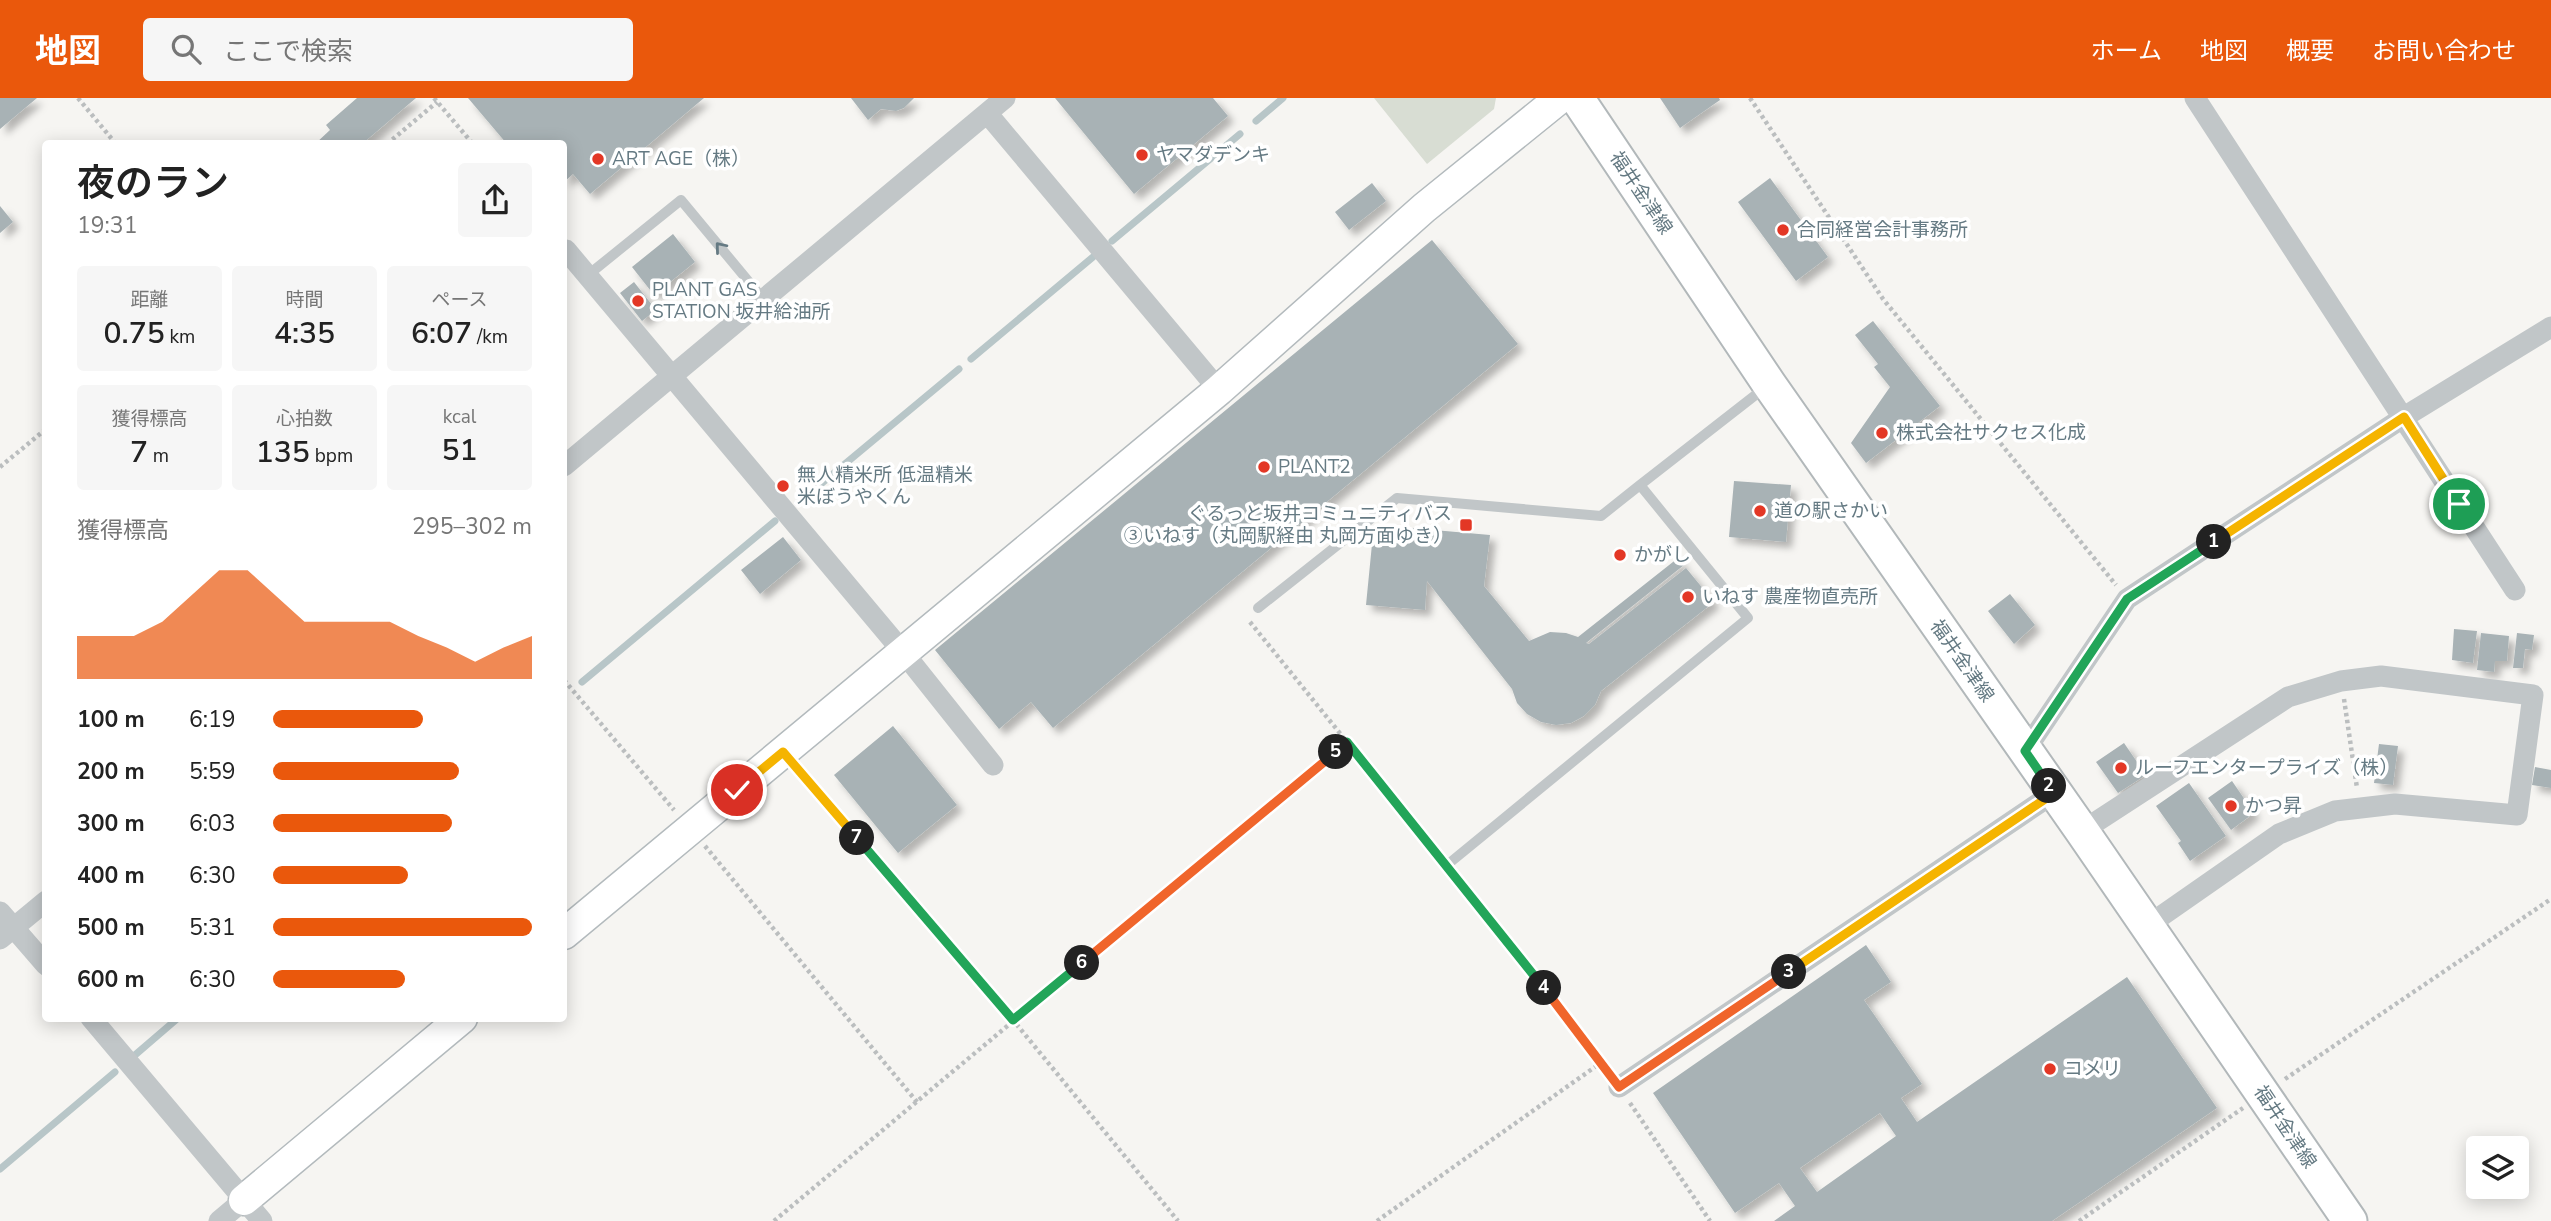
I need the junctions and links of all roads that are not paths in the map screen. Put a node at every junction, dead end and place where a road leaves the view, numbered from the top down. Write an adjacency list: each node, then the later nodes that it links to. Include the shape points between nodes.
1 (1005, 98): 5 (street)
2 (1560, 98): 12 (street, via 1424,208)
3 (1577, 98): 11 (main road, 福井金津線)
4 (2195, 98): 13 (street)
5 (986, 113): 8 (street); 12 (street)
6 (567, 251): 7 (street)
7 (588, 275): 8 (lane, one-way to 7, via 681,200); 10 (street)
8 (764, 300): 10 (street)
9 (2551, 327): 13 (street)
10 (671, 375): 14 (street); 18 (street)
11 (1769, 384): 15 (lane); 19 (main road, 福井金津線)
12 (1219, 390): 18 (street)
13 (2404, 417): 16 (street); 19 (street, via 2127,599)
14 (567, 463)
15 (1640, 485): 17 (lane, via 1601,516 1397,499); 23 (lane, via 1748,618)
16 (2515, 590)
17 (1258, 608)
18 (903, 652): 20 (street); 27 (street)
19 (2025, 751): 21 (main road, 福井金津線)
20 (993, 765)
21 (2054, 793): 22 (main road, 福井金津線); 31 (street)
22 (2082, 831): 26 (main road, 福井金津線); 26 (street, via 2288,697 2341,681 2381,676 2533,695 2517,816 2395,804 2335,811 2279,834)
23 (1447, 865)
24 (42, 903): 25 (street)
25 (4, 926): 28 (street)
26 (2147, 926): 34 (main road, 福井金津線)
27 (567, 932)
28 (42, 961)
29 (93, 1022): 32 (street)
30 (458, 1022): 32 (street)
31 (1619, 1087)
32 (253, 1210): 33 (street)
33 (219, 1221)
34 (2350, 1221)

